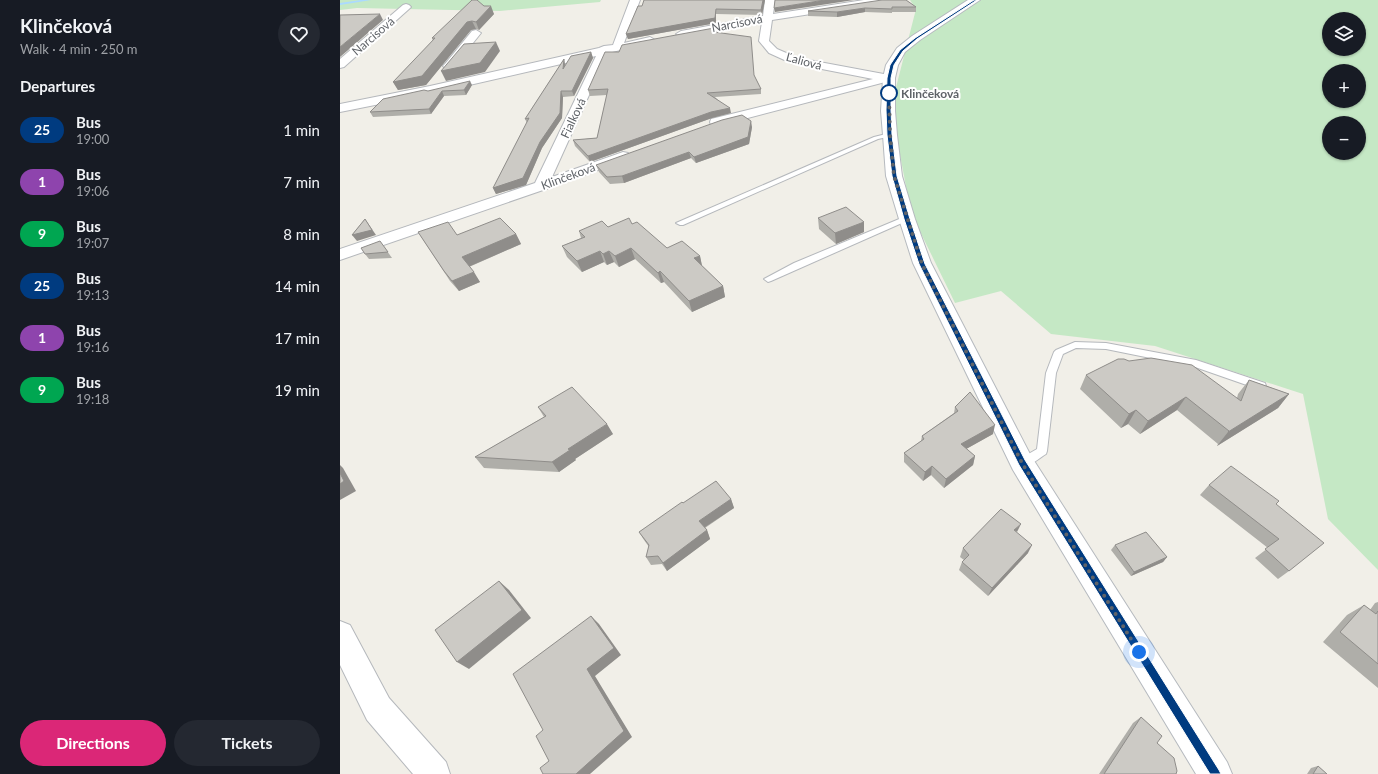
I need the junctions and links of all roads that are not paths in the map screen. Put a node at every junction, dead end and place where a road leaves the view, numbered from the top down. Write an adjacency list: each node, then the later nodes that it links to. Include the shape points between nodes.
1 (635, 0): 11 (street)
2 (770, 0): 7 (street, Ľaliová)
3 (882, 0): 7 (street, Narcisová)
4 (966, 0): 5 (street)
5 (975, 0): 14 (street, via 901,50 892,65)
6 (406, 7): 13 (street, Narcisová)
7 (766, 18): 9 (street, Narcisová); 14 (street, Ľaliová, via 764,41 773,51 795,61)
8 (476, 33): 15 (street)
9 (673, 36)
10 (657, 38): 11 (street)
11 (618, 46): 12 (street)
12 (604, 49): 15 (street); 20 (street, Fialková)
13 (340, 65)
14 (889, 78): 17 (street); 18 (street)
15 (430, 90): 16 (street)
16 (340, 108)
17 (703, 127)
18 (890, 135): 21 (street, via 894,176); 22 (lane, via 876,138)
19 (637, 151): 20 (street, Klinčeková)
20 (541, 186): 23 (street, Klinčeková)
21 (907, 219): 24 (lane); 26 (street, via 922,264)
22 (680, 223)
23 (340, 255)
24 (768, 279)
25 (1268, 388): 26 (lane, via 1196,364 1106,346 1075,345 1059,352 1051,372 1042,451)
26 (1022, 463): 29 (street)
27 (340, 635): 28 (street, via 378,709)
28 (434, 774)
29 (1214, 774)

